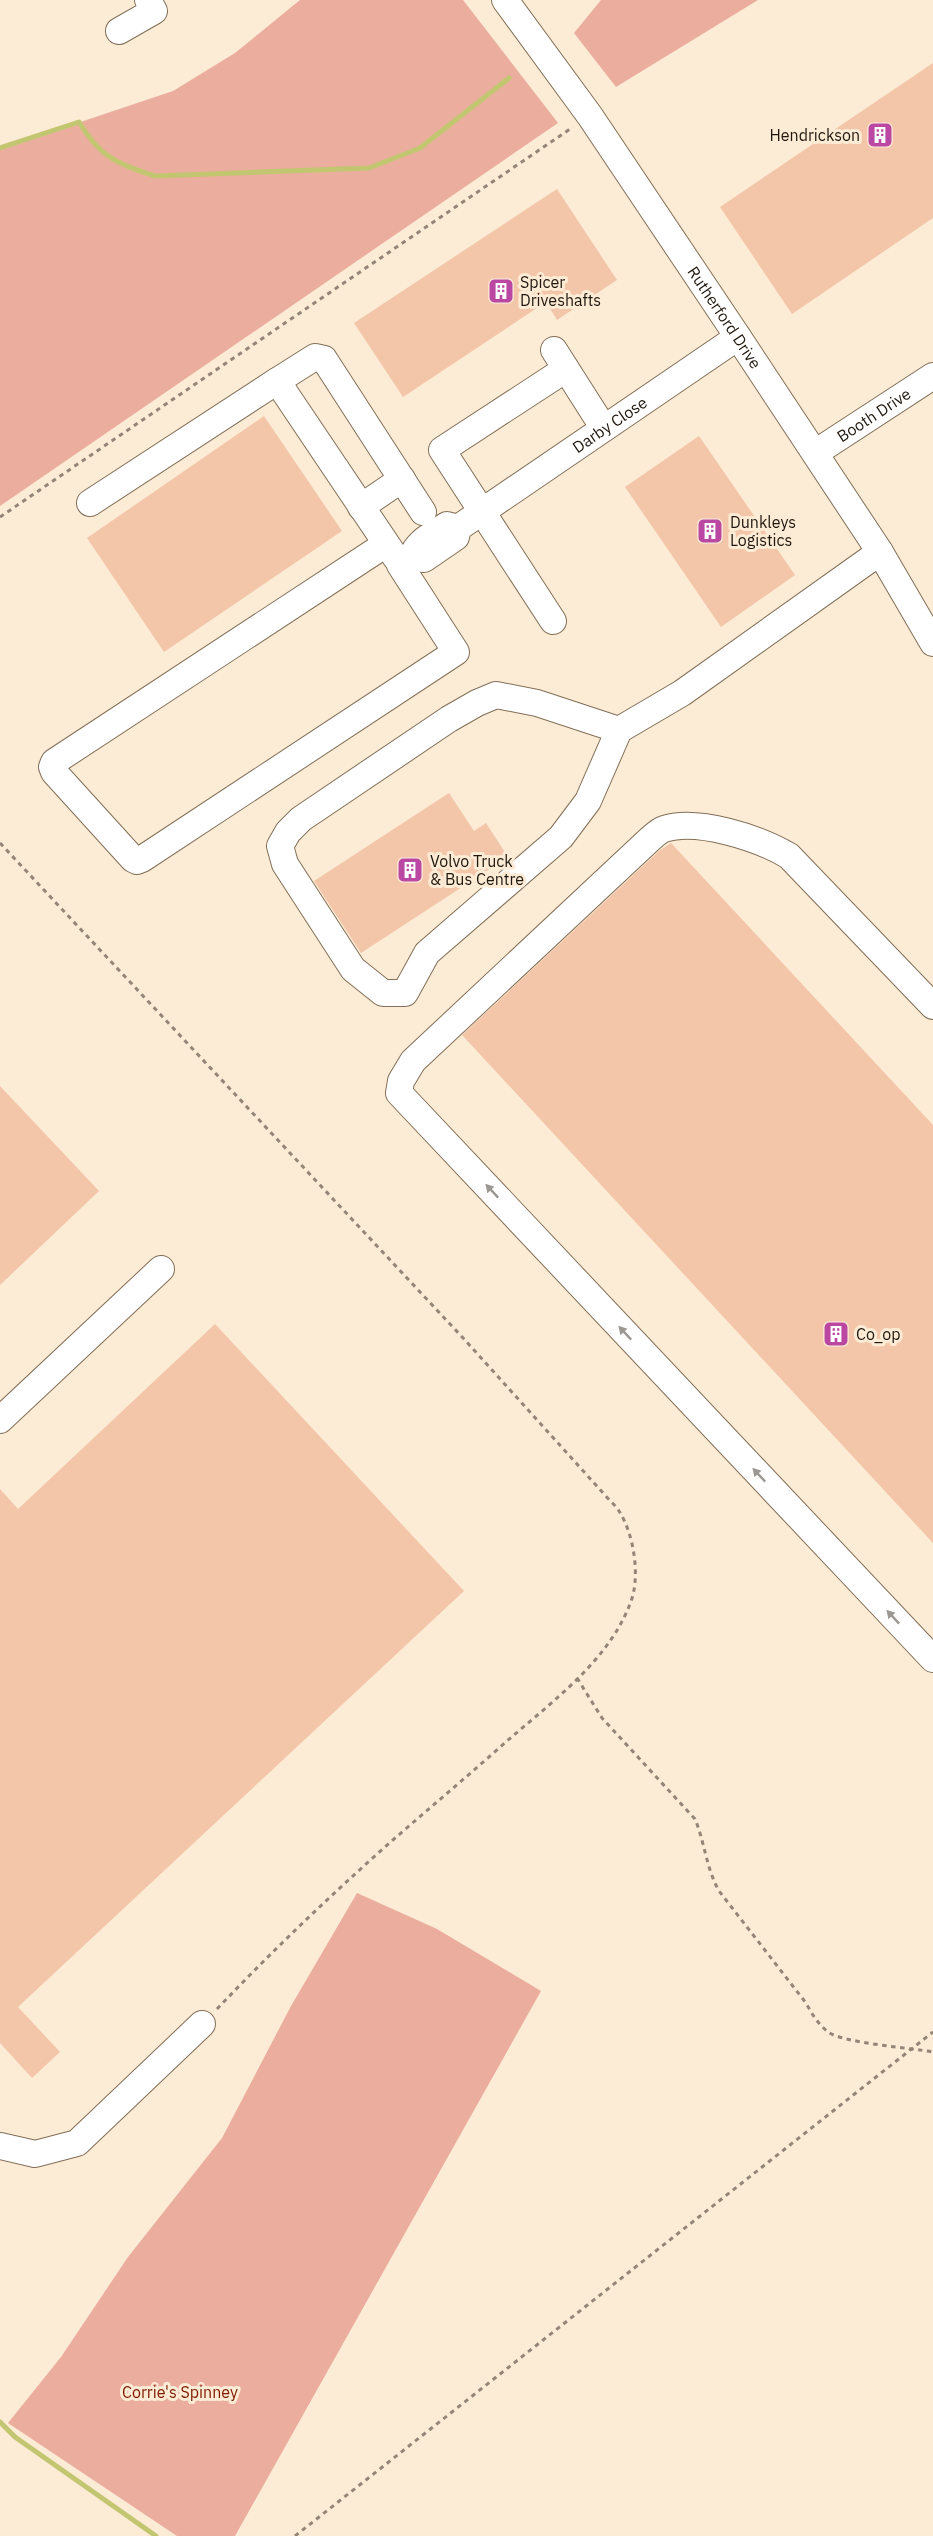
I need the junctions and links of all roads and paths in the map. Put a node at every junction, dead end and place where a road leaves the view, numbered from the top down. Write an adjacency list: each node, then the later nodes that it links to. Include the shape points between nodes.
1 (148, 0): 3 (street, via 154,11)
2 (505, 0): 5 (street, Rutherford Drive, via 590,116)
3 (119, 31)
4 (581, 122): 15 (path)
5 (738, 337): 8 (street, Darby Close); 9 (street, Rutherford Drive)
6 (933, 376): 9 (street, Booth Drive)
7 (277, 381): 10 (street, via 315,357 324,359); 11 (street); 12 (street)
8 (603, 428): 14 (street, Darby Close); 14 (street, via 560,359 442,450)
9 (815, 453): 17 (street, Rutherford Drive)
10 (402, 479): 12 (street); 13 (street)
11 (90, 503)
12 (361, 507): 16 (street)
13 (423, 512)
14 (480, 513): 18 (street, Darby Close, via 458,528 456,537 424,559); 19 (street)
15 (0, 517)
16 (386, 544): 18 (street); 18 (street, via 54,762 54,772 133,859 142,859 456,652)
17 (880, 552): 20 (street, Rutherford Drive); 21 (street, via 682,693)
18 (406, 562)
19 (553, 621)
20 (933, 643)
21 (619, 730): 21 (street, via 588,801 561,837 427,952 405,993 383,993 353,969 285,864 280,846 301,819 477,702 496,695 537,702)
22 (0, 843): 27 (path, via 464,1339 620,1512 633,1555 631,1602 597,1659)
23 (933, 1006): 26 (street, one-way to 23, via 399,1093 413,1061 649,840 662,830 682,826 742,834 789,856)
24 (161, 1269): 25 (street)
25 (0, 1420)
26 (933, 1659)
27 (577, 1678): 28 (path, via 391,1842 262,1962); 30 (path, via 602,1718 694,1819 719,1891 814,2017 830,2033)
28 (202, 2024): 32 (street, via 77,2143 35,2154)
29 (933, 2032): 30 (path)
30 (912, 2049): 31 (path); 33 (path)
31 (933, 2052)
32 (0, 2146)
33 (295, 2536)

